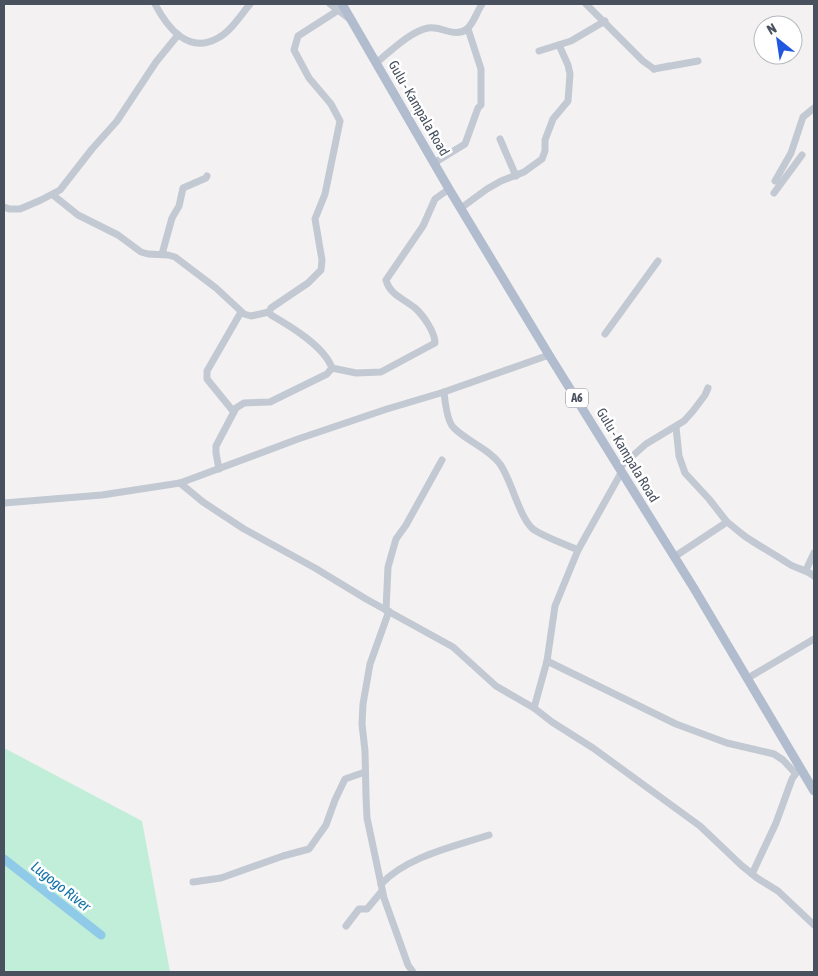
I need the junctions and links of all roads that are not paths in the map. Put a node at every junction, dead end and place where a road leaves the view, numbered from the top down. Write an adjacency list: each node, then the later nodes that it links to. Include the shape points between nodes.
1 (155, 4): 9 (street, via 170,29)
2 (250, 4): 9 (street, via 218,38 200,43)
3 (330, 4): 6 (street)
4 (482, 4): 8 (street)
5 (586, 4): 7 (street)
6 (339, 7): 13 (main road, Gulu - Kampala Road / A6, via 351,20); 31 (street, via 298,36 294,50 309,78 331,104 340,121 325,194 315,219 322,266 318,275)
7 (605, 22): 10 (street); 15 (street, via 643,62)
8 (468, 29): 13 (street, via 455,33 436,28 422,30); 19 (street, via 481,69 481,104 465,144)
9 (178, 35): 25 (street, via 117,121 65,185)
10 (558, 45): 11 (street); 21 (street, via 570,74 568,101 553,119 542,159)
11 (539, 51)
12 (698, 61): 15 (street)
13 (376, 63): 19 (main road, Gulu - Kampala Road / A6)
14 (669, 66): 15 (street)
15 (654, 69)
16 (814, 108): 22 (street, via 803,117 791,154)
17 (500, 139): 21 (street)
18 (802, 156): 24 (street)
19 (434, 163): 23 (main road, Gulu - Kampala Road / A6)
20 (206, 176): 28 (street, via 202,181 183,188)
21 (516, 176): 27 (street, via 487,189)
22 (774, 181)
23 (449, 189): 27 (main road, Gulu - Kampala Road / A6); 34 (street, via 435,199 423,226 386,280 394,294 419,313 435,343 381,372 356,373)
24 (774, 193)
25 (52, 195): 26 (street, via 20,208); 28 (street, via 78,215 118,235 141,252)
26 (4, 207)
27 (461, 208): 33 (main road, Gulu - Kampala Road / A6)
28 (162, 254): 30 (street, via 175,257 189,267)
29 (658, 261): 32 (street)
30 (241, 312): 31 (street, via 251,316); 37 (street, via 207,371 208,379)
31 (269, 312): 34 (street, via 304,336)
32 (605, 334)
33 (549, 355): 36 (street); 41 (main road, Gulu - Kampala Road / A6)
34 (332, 368): 37 (street, via 327,374 270,402 244,403)
35 (708, 388): 38 (street, via 693,411)
36 (444, 392): 40 (street, via 298,439); 45 (street, via 453,427 500,464 533,528)
37 (233, 411): 40 (street, via 216,446)
38 (676, 427): 41 (street, via 646,444); 44 (street, via 685,473)
39 (442, 460): 50 (street, via 411,518 396,538 388,567)
40 (219, 469): 42 (street)
41 (620, 471): 45 (street); 47 (main road, Gulu - Kampala Road / A6)
42 (180, 483): 43 (street, via 102,495); 50 (street, via 244,529)
43 (4, 503)
44 (727, 522): 47 (street); 48 (street, via 794,567)
45 (578, 550): 52 (street, via 555,606)
46 (814, 554): 48 (street)
47 (674, 557): 53 (main road, Gulu - Kampala Road / A6)
48 (806, 570): 49 (street)
49 (814, 576)
50 (388, 610): 54 (street, via 454,647 496,686); 56 (street, via 370,664 363,704)
51 (814, 639): 53 (street)
52 (547, 660): 54 (street); 55 (street, via 692,730 727,743 774,754)
53 (748, 678): 55 (main road, Gulu - Kampala Road / A6)
54 (534, 708): 59 (street, via 700,826)
55 (798, 771): 57 (main road, Gulu - Kampala Road / A6); 59 (street)
56 (365, 772): 60 (street, via 345,779 326,825 309,849 221,878); 61 (street, via 367,818)
57 (814, 791)
58 (489, 835): 61 (street, via 411,863 389,875)
59 (752, 874): 63 (street, via 778,891)
60 (193, 882)
61 (381, 887): 62 (street, via 367,909 359,909); 64 (street)
62 (346, 926)
63 (814, 926)
64 (413, 972)

